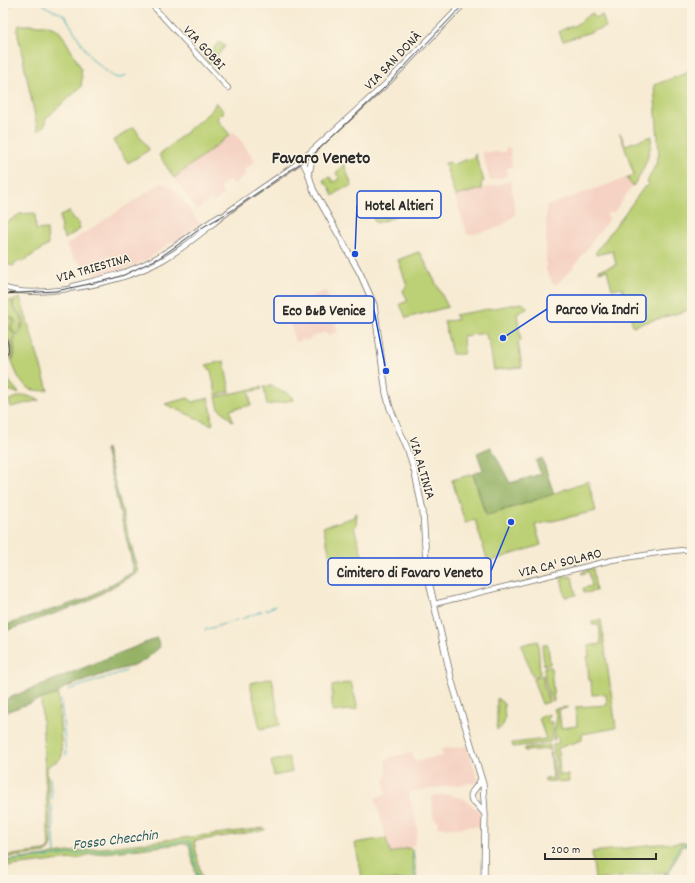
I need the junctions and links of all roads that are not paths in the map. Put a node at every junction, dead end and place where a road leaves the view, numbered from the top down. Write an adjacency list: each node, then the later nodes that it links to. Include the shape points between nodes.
1 (150, 3): 3 (street, VIA GOBBI)
2 (464, 3): 4 (main road, VIA SAN DONÀ, via 386,84)
3 (228, 88)
4 (313, 151): 5 (main road, VIA SAN DONÀ); 6 (main road)
5 (301, 161): 6 (main road, via 308,163); 7 (main road, VIA ALTINIA); 8 (street, VIA TRIESTINA)
6 (310, 168): 7 (main road)
7 (309, 176): 17 (main road, VIA ALTINIA, via 313,189 360,273 372,300 386,393 407,448 423,512 425,552)
8 (230, 210): 9 (street, VIA TRIESTINA); 10 (street, VIA TRIESTINA)
9 (218, 220): 10 (street, VIA TRIESTINA); 11 (street, VIA TRIESTINA)
10 (204, 225): 11 (street, VIA TRIESTINA); 12 (street, VIA TRIESTINA, via 150,262 115,276)
11 (192, 240): 14 (street, VIA TRIESTINA, via 161,261 126,276)
12 (89, 282): 14 (street); 15 (street, VIA TRIESTINA)
13 (3, 287): 15 (street, VIA TRIESTINA, via 24,292)
14 (73, 288): 15 (street, VIA TRIESTINA)
15 (48, 291)
16 (692, 549): 17 (street, VIA CA' SOLARO, via 619,559)
17 (434, 604): 18 (main road, VIA ALTINIA, via 452,682)
18 (481, 778): 19 (main road); 20 (main road, VIA ALTINIA)
19 (476, 789): 20 (main road, via 480,789); 21 (main road, via 470,796)
20 (484, 794): 21 (main road, via 482,802); 22 (main road, VIA ALTINIA)
21 (476, 803): 22 (main road)
22 (485, 815): 23 (main road, VIA ALTINIA)
23 (484, 880)

